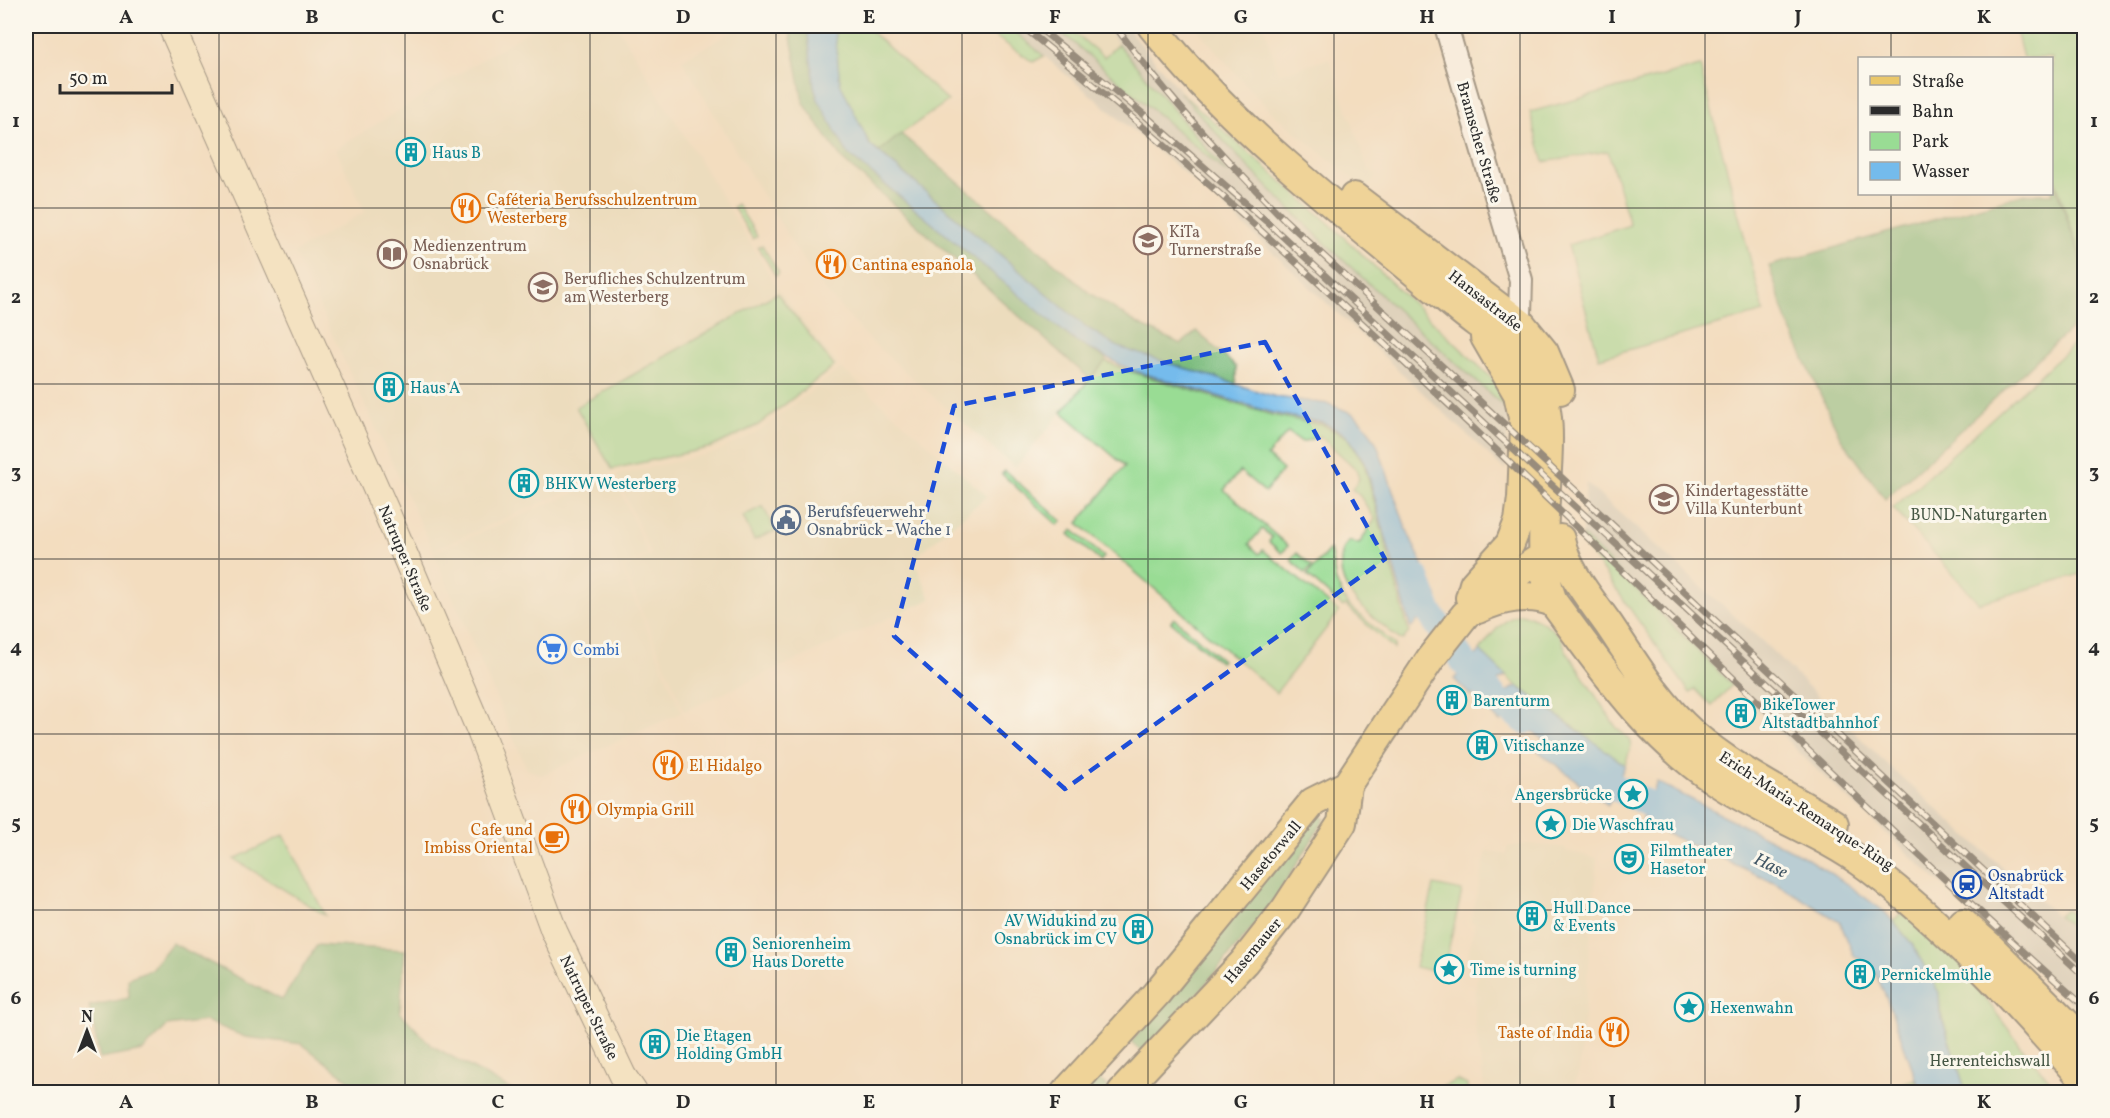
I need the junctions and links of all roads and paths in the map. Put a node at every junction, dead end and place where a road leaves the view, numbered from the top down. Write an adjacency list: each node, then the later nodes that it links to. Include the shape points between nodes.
1 (171, 26): 15 (main road, Natruper Straße, via 480,731 554,931)
2 (1152, 26): 6 (main road, Hansastraße, via 1176,56 1285,163)
3 (1177, 26): 6 (main road, Hansastraße, via 1201,58 1308,162)
4 (1446, 26): 5 (street, Bramscher Straße)
5 (1515, 258): 6 (street, via 1510,281); 7 (street, Bramscher Straße, via 1522,288)
6 (1485, 313): 7 (main road, Hansastraße); 8 (main road, Hansastraße, via 1532,370 1544,400); 9 (main road, Hansastraße, via 1518,394 1525,426 1521,510 1514,535)
7 (1522, 326): 8 (main road, Hansastraße, via 1544,352 1565,407 1567,449)
8 (1551, 548): 9 (main road); 10 (main road, Erich-Maria-Remarque-Ring, via 1546,581); 11 (main road, Hasetorwall, via 1497,586); 13 (main road, Erich-Maria-Remarque-Ring, via 1654,691 1693,733 1759,781 1873,849 1918,884 1988,945)
9 (1503, 552): 11 (main road, Hasetorwall, via 1474,584)
10 (1553, 602): 11 (main road, Hasetorwall, via 1521,597 1484,606); 14 (main road, Erich-Maria-Remarque-Ring, via 1630,705 1678,753 1719,783 1865,865 1902,894 1970,955)
11 (1464, 617): 12 (main road, Hasetorwall, via 1432,657)
12 (1347, 785): 16 (main road, Hasetorwall, via 1314,802 1156,994); 17 (main road, Hasemauer, via 1342,823 1285,910 1244,962)
13 (2085, 1041)
14 (2085, 1080)
15 (634, 1092)
16 (1066, 1092)
17 (1122, 1092)

